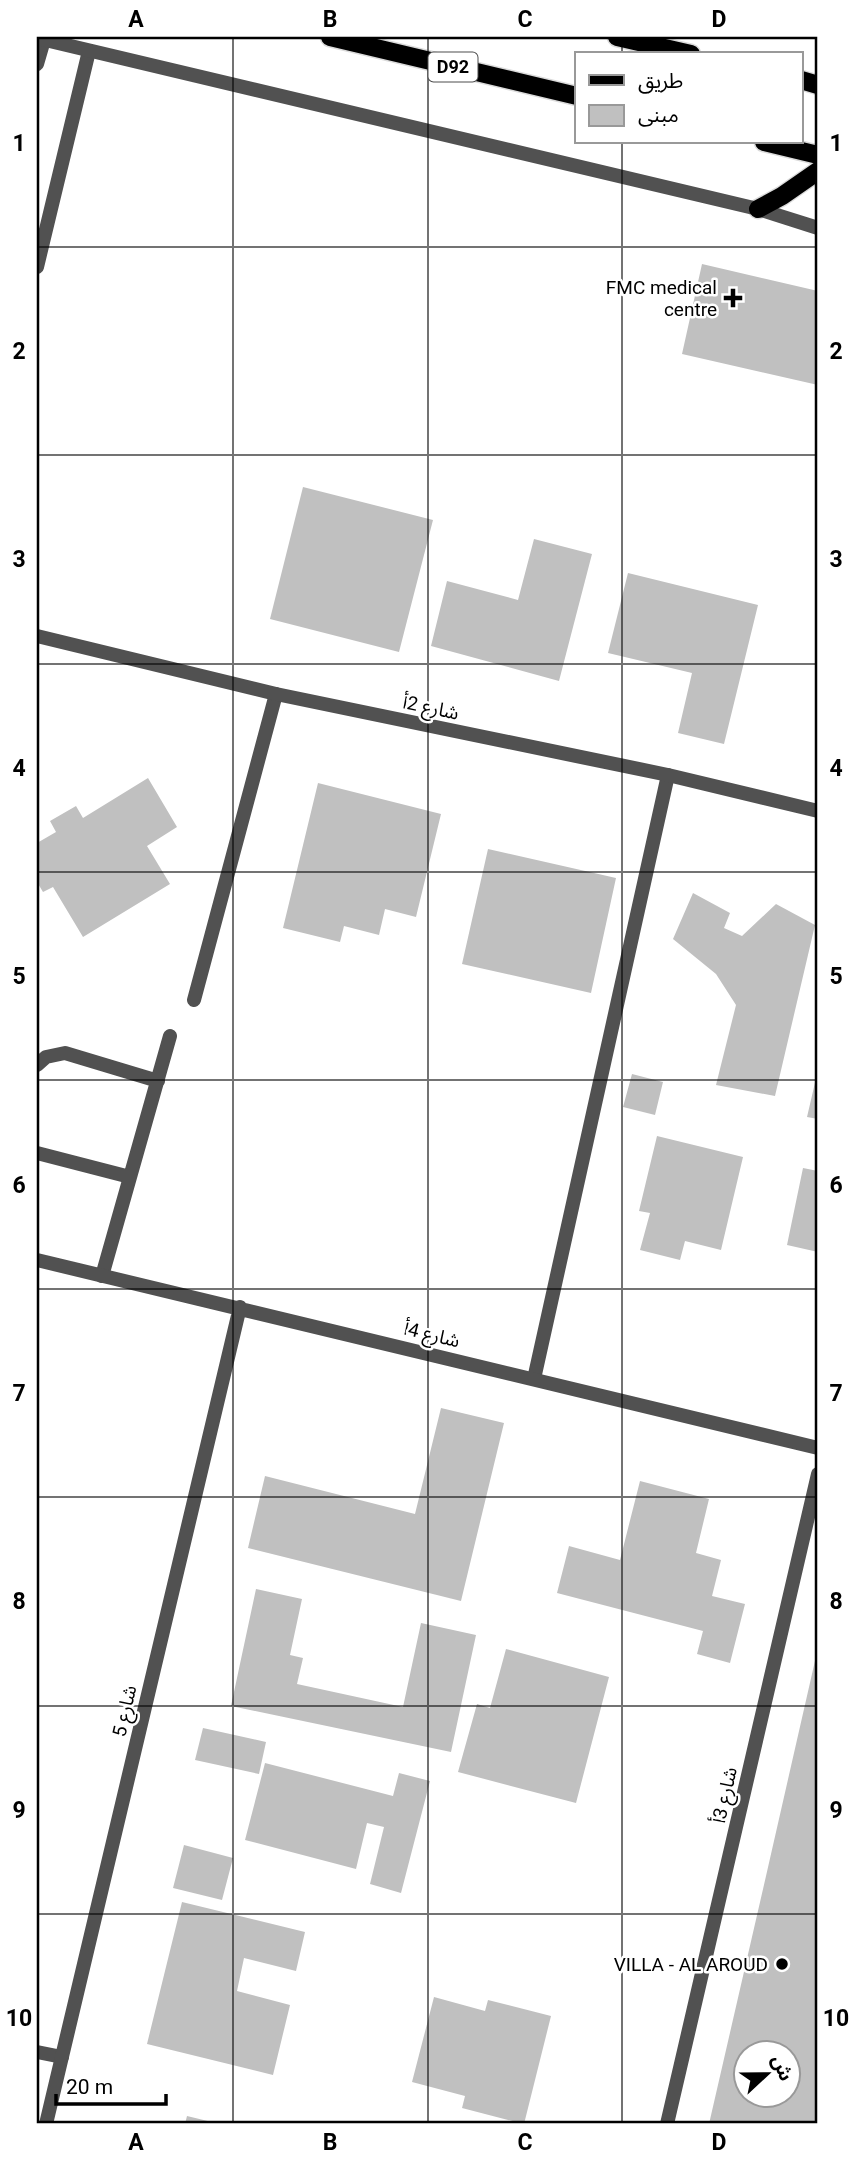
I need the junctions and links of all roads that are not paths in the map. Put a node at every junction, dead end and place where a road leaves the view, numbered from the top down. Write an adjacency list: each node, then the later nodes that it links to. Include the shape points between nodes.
1 (330, 37): 7 (main road, D92)
2 (617, 37): 5 (main road)
3 (40, 39): 4 (street); 6 (street)
4 (89, 51): 11 (street); 13 (street)
5 (682, 52)
6 (37, 64)
7 (575, 96)
8 (772, 144): 9 (main road)
9 (818, 155)
10 (818, 172): 11 (main road)
11 (758, 209): 12 (street)
12 (818, 228)
13 (37, 267)
14 (37, 636): 15 (street, شارع 2أ)
15 (275, 694): 16 (street, شارع 2أ); 18 (street)
16 (668, 775): 17 (street, شارع 2أ); 27 (street)
17 (818, 811)
18 (194, 1000)
19 (170, 1036): 21 (street)
20 (37, 1065): 21 (street, via 46,1057 65,1053)
21 (158, 1081): 23 (street)
22 (37, 1153): 23 (street)
23 (130, 1177): 25 (street)
24 (37, 1260): 25 (street, شارع 4أ)
25 (102, 1276): 26 (street, شارع 4أ)
26 (240, 1307): 27 (street, شارع 4أ); 31 (street, شارع 5)
27 (534, 1378): 28 (street, شارع 4أ)
28 (818, 1448)
29 (818, 1474): 33 (street, شارع 3أ)
30 (37, 2052): 31 (street)
31 (62, 2057): 32 (street, شارع 5)
32 (46, 2124)
33 (667, 2124)

